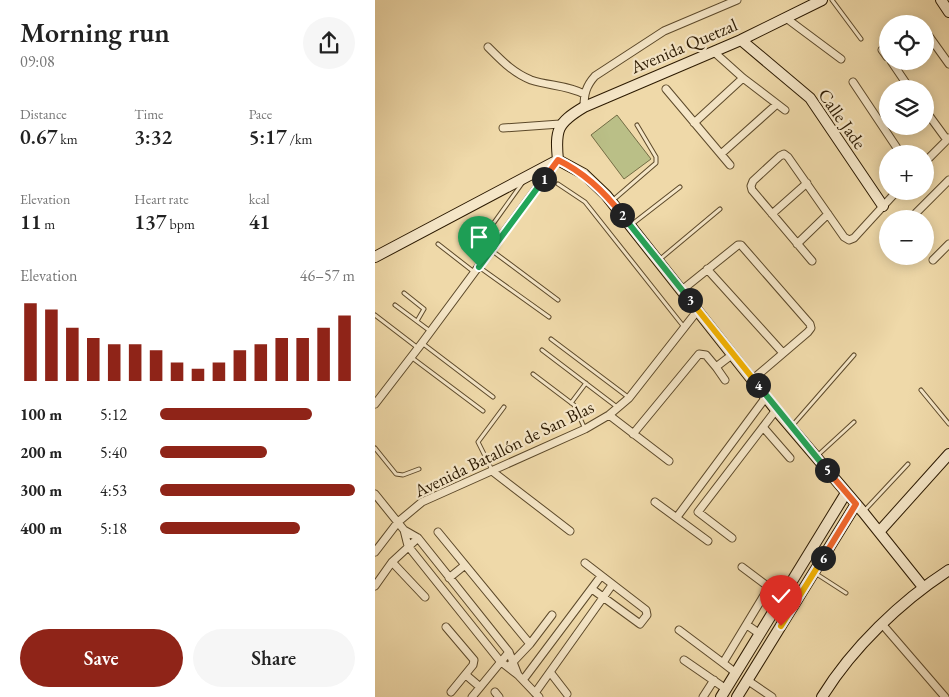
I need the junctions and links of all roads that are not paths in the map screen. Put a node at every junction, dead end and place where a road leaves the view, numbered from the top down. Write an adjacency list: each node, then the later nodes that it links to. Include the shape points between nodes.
1 (737, 0): 17 (street, via 651,38 595,76)
2 (822, 0): 6 (main road, Avenida Quetzal)
3 (832, 0): 7 (lane)
4 (941, 0): 5 (main road)
5 (949, 12)
6 (786, 18): 8 (main road, Avenida Quetzal); 12 (street)
7 (861, 39)
8 (741, 40): 11 (main road, Avenida Quetzal); 39 (main road, Calle Jade, via 810,98)
9 (934, 43): 13 (street)
10 (488, 47): 17 (street, via 520,75 573,88)
11 (714, 52): 14 (street); 19 (main road, Avenida Quetzal)
12 (841, 59)
13 (949, 64)
14 (743, 78): 18 (street); 22 (street)
15 (853, 82): 27 (street)
16 (666, 89): 22 (street)
17 (584, 94): 19 (street)
18 (777, 104): 20 (street); 29 (street)
19 (583, 107): 23 (main road, Avenida Quetzal)
20 (785, 110)
21 (934, 121): 26 (street)
22 (694, 123): 29 (street)
23 (560, 124): 25 (street); 30 (main road, via 556,134)
24 (637, 125): 38 (lane, via 656,157 655,163)
25 (503, 128)
26 (948, 139): 28 (street)
27 (895, 145)
28 (934, 153)
29 (721, 154): 31 (street)
30 (558, 160): 32 (main road); 38 (main road, via 584,174); 49 (street)
31 (730, 165)
32 (526, 177): 44 (lane); 50 (main road)
33 (949, 180): 41 (street)
34 (807, 183): 42 (street); 42 (street, via 788,157 780,156 751,186); 43 (street)
35 (558, 184): 64 (lane, via 585,202)
36 (680, 187): 45 (lane)
37 (889, 200): 39 (street)
38 (611, 201): 45 (main road)
39 (883, 206): 43 (street, via 849,240)
40 (720, 209): 52 (lane)
41 (919, 210)
42 (772, 214): 47 (street)
43 (828, 214): 47 (street)
44 (493, 224)
45 (631, 226): 52 (main road)
46 (439, 244): 54 (lane)
47 (797, 244): 53 (street)
48 (949, 244): 51 (street)
49 (491, 250): 54 (street); 58 (lane)
50 (375, 257)
51 (934, 259)
52 (659, 260): 56 (main road)
53 (812, 261)
54 (477, 269): 62 (lane); 65 (street)
55 (707, 269): 56 (street); 70 (street); 70 (street, via 737,245 744,246 810,324 808,332)
56 (682, 290): 60 (main road)
57 (404, 293): 63 (lane, via 424,309)
58 (558, 300)
59 (395, 305): 63 (lane)
60 (698, 310): 64 (street, Avenida Batallón de San Blas); 69 (main road)
61 (375, 315): 67 (lane)
62 (549, 317)
63 (417, 322): 65 (lane)
64 (685, 328): 81 (street, Avenida Batallón de San Blas)
65 (431, 332): 67 (street)
66 (551, 339): 81 (lane)
67 (420, 346): 72 (street); 79 (lane)
68 (543, 350): 77 (lane)
69 (733, 354): 73 (street); 75 (main road)
70 (783, 354): 75 (street)
71 (854, 355): 92 (lane)
72 (411, 357): 83 (street); 87 (lane)
73 (715, 367): 76 (street); 94 (street, via 706,355 699,354)
74 (533, 374): 82 (lane)
75 (753, 379): 80 (main road)
76 (725, 380)
77 (586, 384): 82 (lane); 85 (lane)
78 (921, 390): 90 (lane)
79 (493, 397)
80 (766, 397): 86 (main road); 106 (street)
81 (629, 398): 85 (street, Avenida Batallón de San Blas)
82 (571, 403): 93 (lane)
83 (375, 404)
84 (504, 407): 102 (lane, via 478,442)
85 (617, 407): 88 (street, Avenida Batallón de San Blas)
86 (776, 410): 91 (street); 92 (main road)
87 (483, 411)
88 (609, 415): 93 (street, Avenida Batallón de San Blas); 94 (street)
89 (854, 422): 97 (lane)
90 (949, 424)
91 (763, 427): 98 (street); 108 (street)
92 (791, 427): 97 (main road)
93 (585, 429): 102 (street, Avenida Batallón de San Blas)
94 (633, 434): 99 (street)
95 (375, 448): 101 (lane, via 396,474)
96 (949, 454): 114 (main road)
97 (816, 457): 103 (main road)
98 (790, 458)
99 (669, 460)
100 (908, 464): 107 (lane)
101 (419, 469)
102 (492, 471): 110 (street, Avenida Batallón de San Blas, via 423,502); 112 (street)
103 (846, 493): 107 (main road); 136 (main road)
104 (375, 494): 110 (street)
105 (655, 502): 109 (street)
106 (687, 503): 108 (street); 109 (street)
107 (860, 508): 114 (main road); 125 (main road)
108 (698, 512): 116 (street)
109 (677, 517): 117 (street)
110 (398, 522): 111 (street); 119 (street, Avenida Batallón de San Blas)
111 (405, 530): 115 (street); 118 (street)
112 (570, 531)
113 (438, 532): 122 (street)
114 (879, 532): 130 (main road)
115 (417, 538): 118 (street); 127 (street)
116 (732, 538)
117 (708, 541)
118 (408, 546): 120 (street); 146 (street)
119 (375, 552)
120 (392, 562): 129 (street); 134 (street)
121 (585, 564): 126 (street)
122 (465, 565): 127 (street); 143 (street)
123 (742, 567): 131 (street)
124 (949, 570): 130 (main road)
125 (814, 573): 133 (lane); 155 (main road)
126 (601, 576): 128 (street); 132 (street)
127 (449, 578): 144 (street)
128 (612, 585): 135 (street); 135 (street, via 648,612 643,622 640,624)
129 (375, 586)
130 (923, 587): 138 (main road)
131 (769, 588): 136 (street); 139 (street)
132 (592, 589): 135 (street); 153 (street)
133 (846, 593)
134 (425, 597)
135 (603, 597): 150 (street)
136 (782, 597): 142 (main road)
137 (552, 615): 143 (street)
138 (882, 624): 165 (main road); 166 (street)
139 (747, 625): 142 (street); 148 (street)
140 (445, 626): 152 (street, via 474,660)
141 (679, 630): 148 (street)
142 (760, 634): 151 (main road)
143 (530, 644): 147 (street)
144 (509, 652): 146 (street); 147 (street)
145 (684, 660): 154 (street)
146 (500, 661): 149 (street); 156 (street)
147 (513, 662): 149 (street); 153 (street)
148 (723, 663): 151 (street)
149 (507, 667): 153 (street)
150 (550, 672): 159 (street); 160 (street)
151 (736, 672): 158 (main road)
152 (466, 675): 156 (street); 157 (street)
153 (520, 677): 160 (street)
154 (714, 680): 158 (street); 162 (street)
155 (747, 680): 163 (main road); 164 (street)
156 (480, 687): 161 (street)
157 (451, 692)
158 (723, 693)
159 (567, 694)
160 (537, 695)
161 (472, 697)
162 (703, 697)
163 (737, 697)
164 (772, 697)
165 (822, 697)
166 (945, 697)

